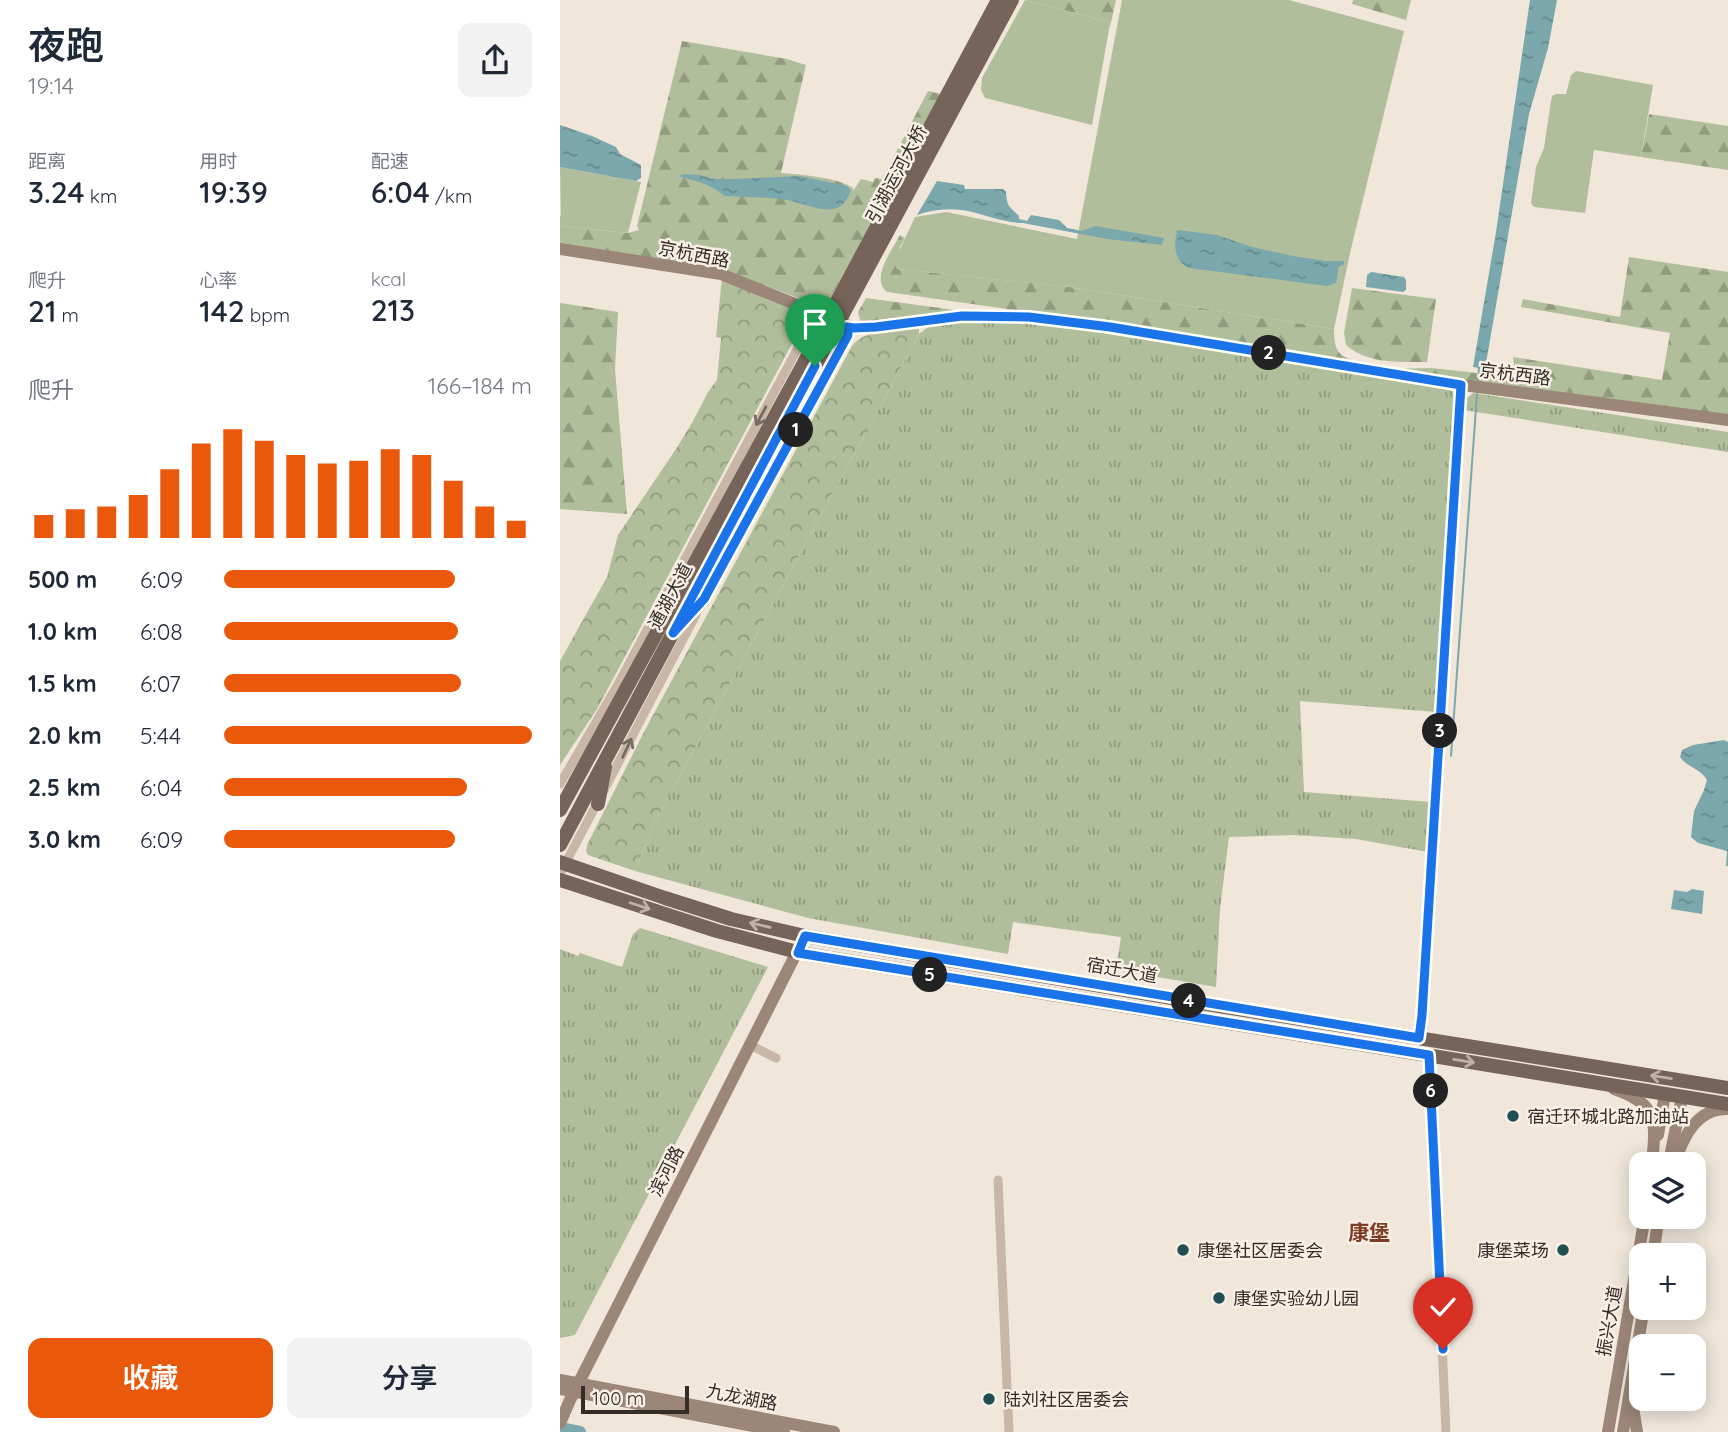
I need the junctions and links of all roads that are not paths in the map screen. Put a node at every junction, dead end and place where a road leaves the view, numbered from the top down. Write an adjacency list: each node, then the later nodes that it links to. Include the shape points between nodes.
1 (998, 0): 6 (main road, 引湖运河大桥, bridge)
2 (1012, 0): 6 (main road, 引湖运河大桥, bridge)
3 (560, 249): 4 (main road, 京杭西路, via 721,274)
4 (818, 314): 5 (main road, 京杭西路); 12 (street, one-way to 12)
5 (847, 327): 7 (main road, 京杭西路, via 962,316 1029,317); 9 (street, via 848,335)
6 (810, 363): 10 (main road, 通湖大道); 11 (main road, 通湖大道)
7 (1461, 385): 8 (main road, 京杭西路); 23 (street)
8 (1728, 420)
9 (704, 599): 10 (main road); 15 (street, one-way to 9)
10 (673, 633): 13 (main road, 通湖大道)
11 (637, 669): 12 (main road); 16 (main road, 通湖大道)
12 (607, 702): 14 (street)
13 (606, 757): 15 (main road); 17 (main road, 通湖大道)
14 (560, 785)
15 (598, 804): 19 (street)
16 (562, 806): 17 (main road)
17 (578, 810): 18 (main road, 通湖大道)
18 (560, 845)
19 (562, 866): 21 (main road, 宿迁大道, one-way to 19, via 731,919)
20 (560, 880): 22 (main road, 宿迁大道, one-way to 22)
21 (805, 936): 22 (main road, 滨河路); 23 (main road, 宿迁大道)
22 (798, 953): 24 (main road, 滨河路); 25 (main road, 宿迁大道)
23 (1419, 1038): 28 (main road, 宿迁大道, one-way to 23)
24 (750, 1045): 26 (street); 39 (main road, 滨河路)
25 (1429, 1055): 27 (main road, 宿迁大道, one-way to 27); 48 (street)
26 (776, 1058)
27 (1583, 1080): 29 (main road, 宿迁大道); 32 (main road, via 1635,1097 1649,1111 1654,1125)
28 (1728, 1088)
29 (1665, 1094): 30 (main road, 宿迁大道); 33 (main road)
30 (1682, 1097): 31 (main road, 宿迁大道); 34 (main road)
31 (1728, 1107): 35 (main road, via 1693,1124)
32 (1653, 1152)
33 (1655, 1152)
34 (1673, 1152)
35 (1677, 1152)
36 (998, 1180): 47 (street)
37 (1642, 1229): 41 (main road, 振兴大道)
38 (560, 1380): 39 (main road, 九龙湖路)
39 (576, 1388): 40 (main road, 九龙湖路); 44 (main road, 滨河路); 45 (main road, 九龙湖路); 46 (main road, 九龙湖路)
40 (560, 1389)
41 (1614, 1393): 49 (main road); 50 (main road, 振兴大道)
42 (1629, 1397): 51 (main road, 振兴大道)
43 (1633, 1411): 52 (main road)
44 (560, 1423)
45 (784, 1432)
46 (834, 1432)
47 (1009, 1432)
48 (1446, 1432)
49 (1599, 1432)
50 (1608, 1432)
51 (1623, 1432)
52 (1637, 1432)

